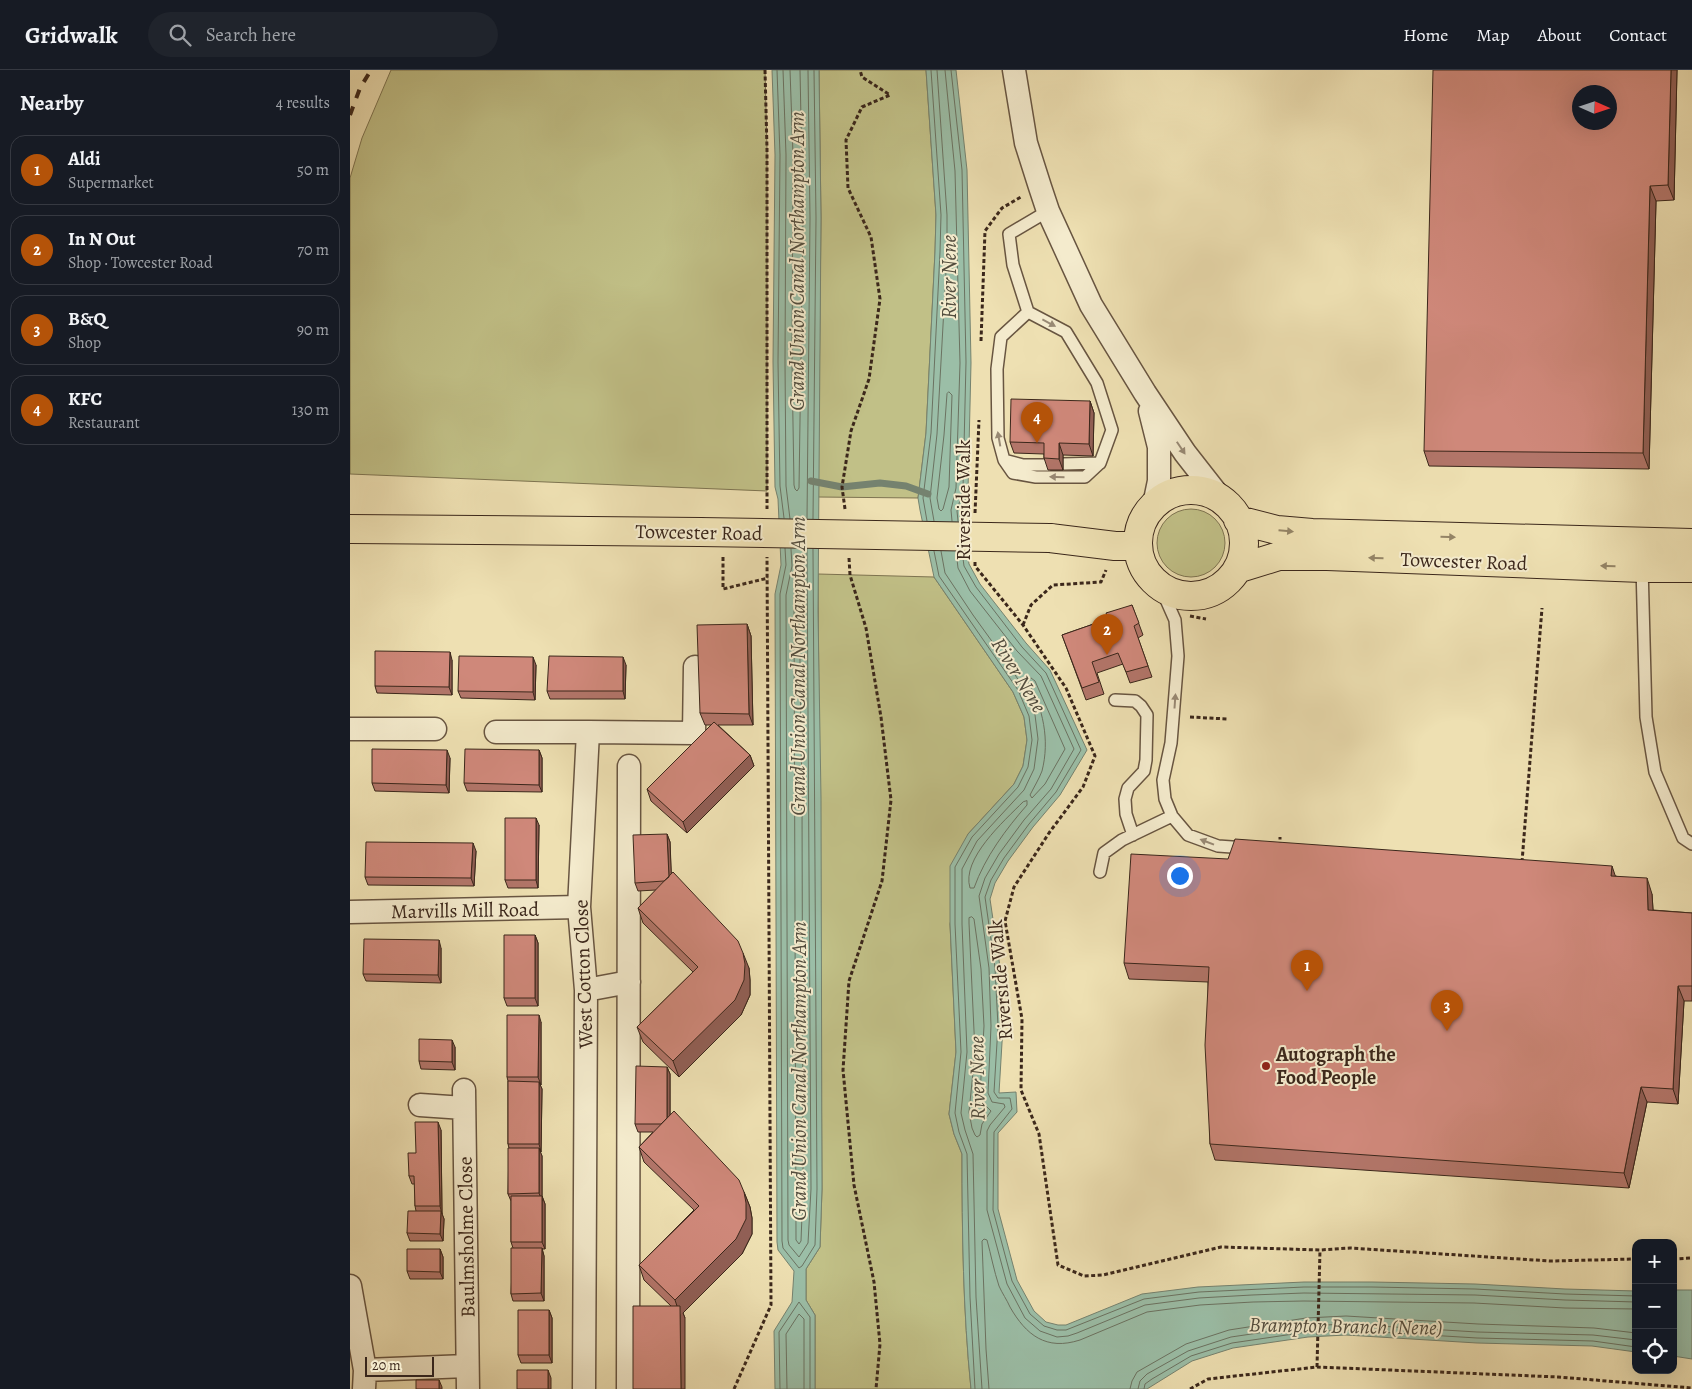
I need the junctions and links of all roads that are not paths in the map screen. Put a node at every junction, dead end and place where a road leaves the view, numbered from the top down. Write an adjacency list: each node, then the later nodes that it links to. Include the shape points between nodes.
1 (1014, 70): 2 (street, via 1026,143)
2 (1048, 212): 3 (lane, via 1009,234 1013,265); 4 (street, via 1091,305)
3 (1028, 312): 5 (lane, one-way to 3, via 998,438 997,369 1001,337); 8 (lane, one-way to 8, via 1066,332 1097,383 1112,430)
4 (1145, 393): 9 (street, one-way to 9); 10 (street, via 1159,447 1159,481)
5 (1004, 460): 6 (lane, via 1023,465); 8 (lane, one-way to 5, via 1085,477 1036,477 1013,473)
6 (1048, 464)
7 (1063, 464): 8 (lane)
8 (1100, 464)
9 (1221, 499): 10 (main road, via 1191,490 1171,494); 11 (main road)
10 (1154, 505): 14 (main road)
11 (1238, 520): 15 (main road, Towcester Road, one-way to 15, via 1277,530); 17 (main road, via 1243,531 1242,557)
12 (350, 529): 14 (main road, Towcester Road, bridge, via 1050,538)
13 (1692, 543): 15 (main road, Towcester Road)
14 (1126, 546): 18 (main road)
15 (1643, 555): 16 (main road, Towcester Road); 17 (main road, Towcester Road, one-way to 17, via 1279,556); 28 (lane, via 1646,717 1655,772 1683,838)
16 (1692, 568)
17 (1237, 569): 18 (main road, via 1221,587 1198,596 1172,593)
18 (1160, 586): 26 (lane, one-way to 18, via 1165,799 1163,780 1171,743 1178,656 1174,620)
19 (695, 667): 24 (street, via 694,734)
20 (1115, 700): 27 (lane, via 1135,701 1147,715 1144,771 1128,788 1125,799)
21 (350, 729): 22 (street)
22 (435, 730)
23 (496, 732): 24 (street)
24 (588, 732): 31 (street, West Cotton Close)
25 (629, 766): 33 (street)
26 (1172, 816): 27 (lane); 29 (lane, one-way to 26, via 1218,846 1188,835)
27 (1133, 835): 30 (lane, via 1104,853)
28 (1692, 844)
29 (1255, 849)
30 (1100, 872)
31 (580, 907): 32 (street, Marvills Mill Road); 34 (street, West Cotton Close)
32 (350, 912)
33 (629, 982): 34 (street); 41 (street)
34 (586, 990): 40 (street, West Cotton Close)
35 (420, 1105): 37 (street, Baulmsholme Close, via 464,1099)
36 (350, 1286): 38 (street)
37 (467, 1366): 38 (street); 39 (street, Baulmsholme Close)
38 (365, 1380)
39 (468, 1389)
40 (584, 1389)
41 (628, 1389)

